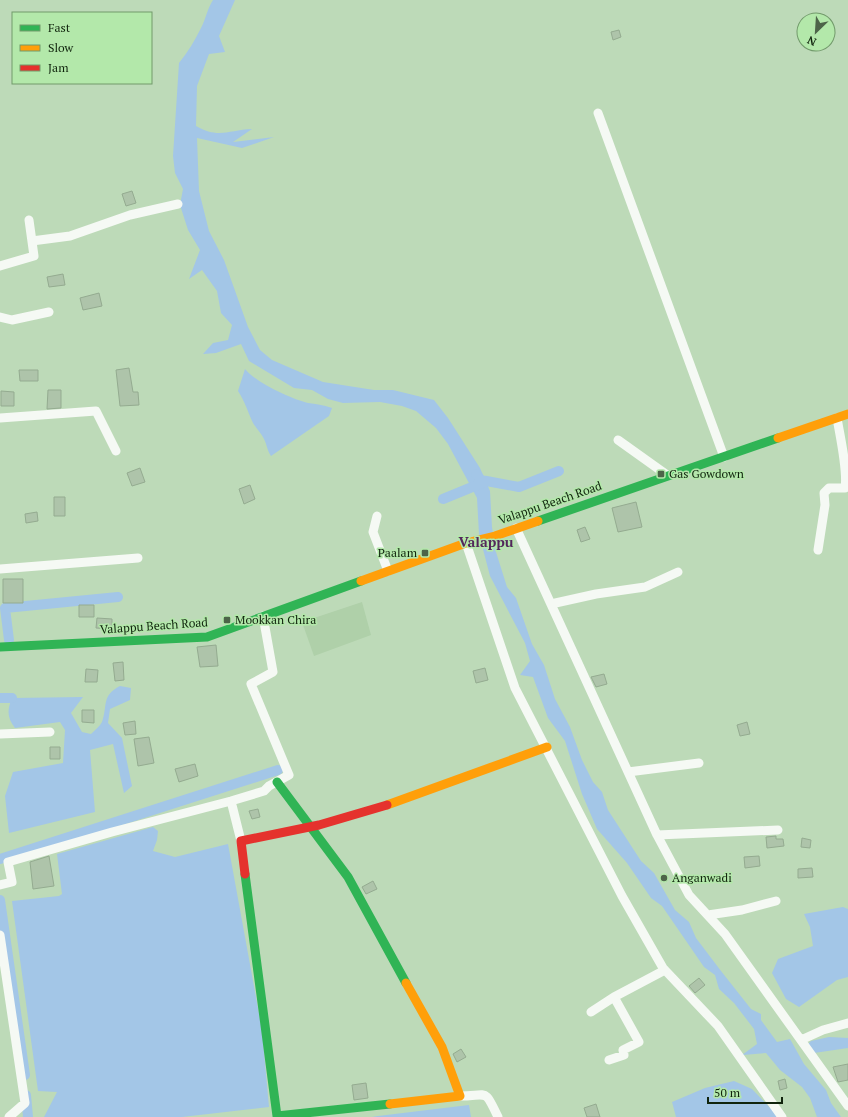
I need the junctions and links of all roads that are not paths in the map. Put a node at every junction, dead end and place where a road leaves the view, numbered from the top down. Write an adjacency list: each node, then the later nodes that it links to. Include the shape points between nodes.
1 (598, 113): 13 (street)
2 (178, 204): 4 (street, via 130,215 70,236)
3 (29, 220): 4 (street)
4 (32, 240): 5 (street, via 34,256)
5 (0, 266)
6 (49, 312): 7 (street, via 12,320)
7 (0, 317)
8 (848, 414): 10 (street, Valappu Beach Road)
9 (0, 418): 12 (street, via 96,411)
10 (836, 418): 13 (street, Valappu Beach Road); 18 (street, via 846,463 847,484 846,488 829,488 824,493 825,505)
11 (618, 440): 14 (street)
12 (116, 451)
13 (724, 457): 14 (street, Valappu Beach Road)
14 (667, 475): 16 (street, Valappu Beach Road)
15 (377, 516): 21 (street, via 374,532)
16 (516, 528): 17 (street, Valappu Beach Road); 23 (street)
17 (466, 543): 21 (street, Valappu Beach Road); 28 (street, via 515,688)
18 (818, 550)
19 (138, 558): 20 (street)
20 (0, 570)
21 (388, 571): 24 (street, Valappu Beach Road)
22 (678, 572): 23 (street, via 645,587)
23 (551, 604): 30 (street)
24 (263, 616): 25 (street, Valappu Beach Road, via 207,637); 31 (street, via 274,672 251,684 289,775)
25 (0, 647)
26 (50, 732): 27 (street)
27 (0, 734)
28 (547, 747): 33 (street, via 408,798); 41 (street, via 622,896)
29 (699, 763): 30 (street)
30 (628, 772): 35 (street)
31 (277, 782): 32 (street, via 264,791); 33 (street)
32 (231, 801): 36 (street); 37 (street, via 8,862 12,882)
33 (311, 826): 36 (street, via 283,835); 48 (street, via 348,877 442,1047)
34 (778, 830): 35 (street)
35 (656, 835): 39 (street, via 689,895)
36 (241, 841): 48 (street, via 277,1116)
37 (2, 885)
38 (776, 902): 39 (street)
39 (708, 915): 46 (street, via 725,934)
40 (0, 935): 42 (street)
41 (665, 970): 43 (street); 52 (street, via 718,1026)
42 (3, 977): 50 (street, via 25,1103)
43 (614, 997): 44 (street); 47 (street, via 640,1042 623,1050 624,1055)
44 (591, 1012)
45 (848, 1023): 46 (street)
46 (801, 1040): 49 (street)
47 (609, 1060)
48 (460, 1096): 51 (street, via 481,1093 488,1097)
49 (848, 1106)
50 (9, 1117)
51 (498, 1117)
52 (782, 1117)

